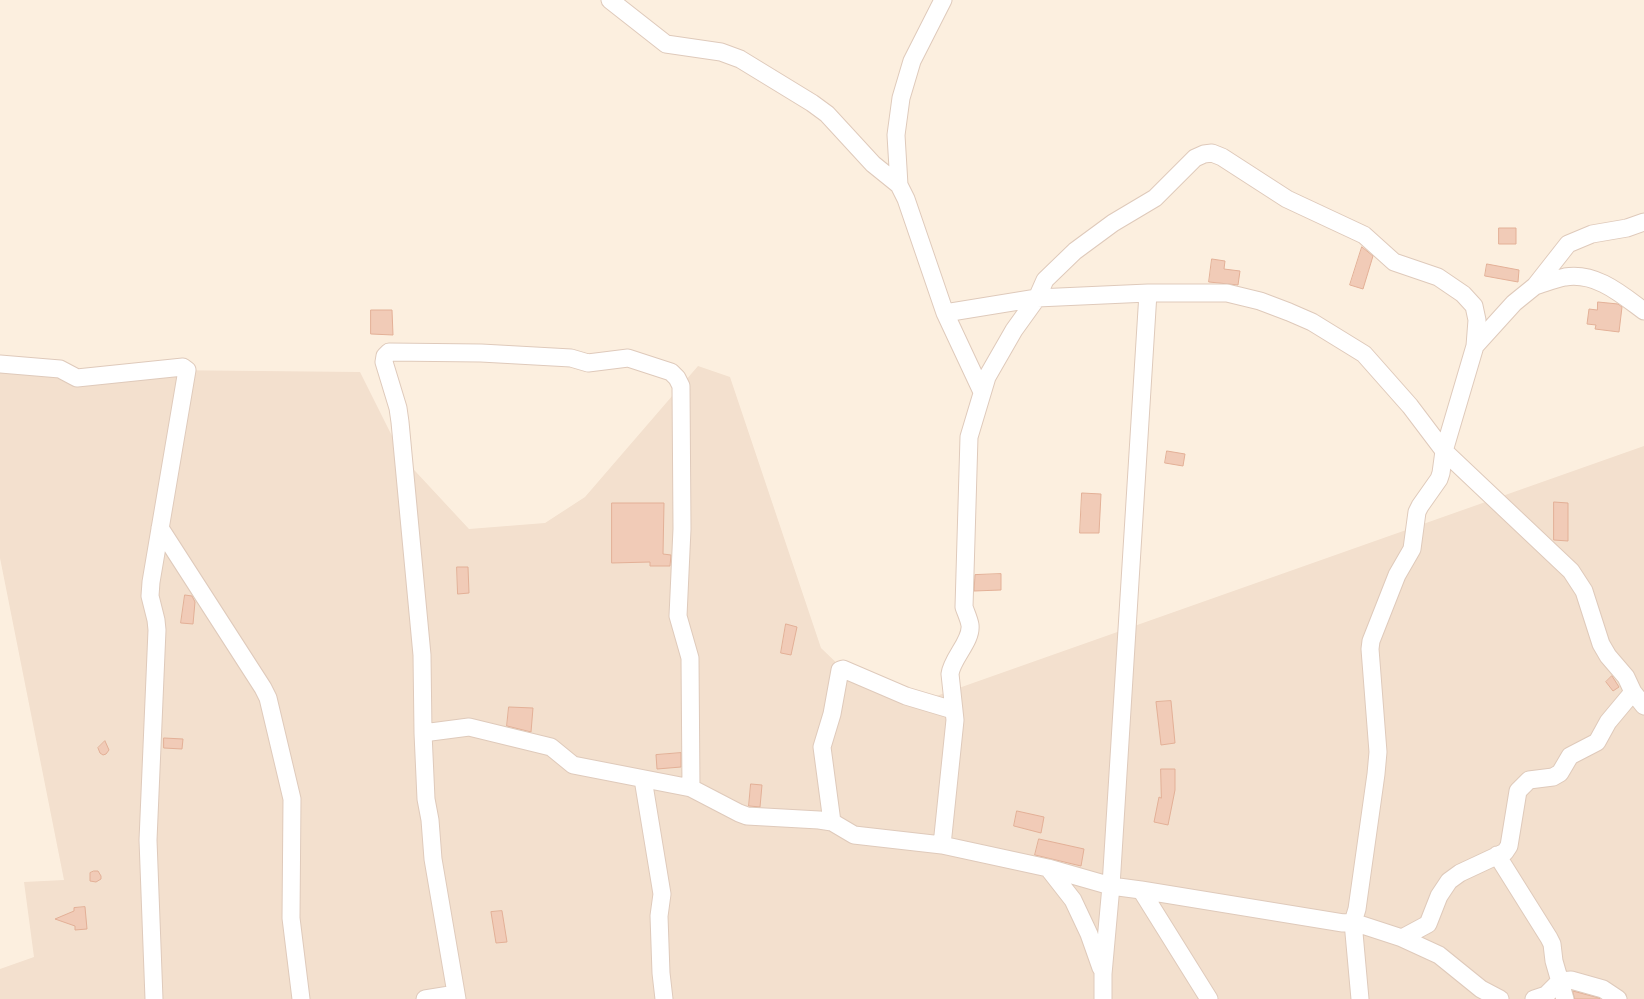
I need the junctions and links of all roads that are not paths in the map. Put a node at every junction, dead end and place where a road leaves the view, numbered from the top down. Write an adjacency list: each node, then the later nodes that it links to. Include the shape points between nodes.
1 (610, 0): 3 (street, via 666,44 721,52 740,59 812,103 827,114)
2 (943, 0): 3 (street, via 912,61 901,98 896,135)
3 (902, 192): 9 (street)
4 (1644, 222): 5 (street, via 1627,228 1592,234 1568,244)
5 (1535, 286): 8 (street, via 1567,277 1592,279 1613,288); 10 (street, via 1514,304)
6 (1148, 293): 7 (street); 13 (street, via 1227,293 1260,301 1312,322 1364,354 1410,406); 25 (street)
7 (1037, 298): 9 (street); 10 (street, via 1045,280 1075,251 1113,223 1155,198 1194,158 1212,153 1222,156 1287,198 1364,235 1394,262 1438,277 1463,294 1474,306 1477,320); 12 (street, via 1010,336 987,377)
8 (1644, 311)
9 (945, 313): 12 (street)
10 (1475, 346): 13 (street)
11 (0, 364): 14 (street, via 60,369 77,378 183,367 187,370)
12 (982, 392): 17 (street, via 969,437 964,607 970,633 951,667)
13 (1444, 451): 15 (street, via 1572,571 1584,591 1601,644 1626,677); 27 (street, via 1439,479 1417,512 1412,549 1397,575 1371,641 1378,752 1357,909)
14 (160, 528): 32 (street, via 150,596 157,630 148,840); 33 (street, via 268,698 292,799 291,918)
15 (1633, 692): 16 (street); 23 (street, via 1608,722 1597,742 1570,756 1560,773 1553,777 1529,780 1520,787 1509,846 1505,852)
16 (1644, 706)
17 (953, 710): 21 (street, via 906,696 843,669 840,670 832,714 822,747); 22 (street, via 955,720)
18 (423, 733): 19 (street, via 475,727 551,747 573,765 581,768); 20 (street, via 422,655 400,422 384,362 385,356 389,352 482,353 571,358 588,363 635,359 671,372 681,386 682,529 678,616 690,658); 31 (street, via 426,799 433,859)
19 (643, 779): 20 (street); 35 (street, via 662,894 659,916)
20 (691, 788): 21 (street, via 747,816)
21 (832, 822): 22 (street, via 854,835)
22 (942, 845): 24 (street)
23 (1497, 855): 28 (street, via 1449,881 1439,896 1428,924); 30 (street, via 1549,938)
24 (1048, 868): 25 (street); 29 (street, via 1072,900 1089,934)
25 (1111, 886): 26 (street); 29 (street)
26 (1141, 890): 27 (street, via 1343,923); 37 (street)
27 (1353, 922): 28 (street); 38 (street)
28 (1402, 938): 39 (street, via 1439,955 1481,989)
29 (1103, 974): 36 (street)
30 (1560, 981): 40 (street, via 1546,995); 41 (street); 42 (street, via 1572,980 1603,989)
31 (456, 997): 34 (street)
32 (154, 999)
33 (301, 999)
34 (425, 999)
35 (664, 999)
36 (1103, 999)
37 (1209, 999)
38 (1360, 999)
39 (1500, 999)
40 (1534, 999)
41 (1565, 999)
42 (1618, 999)

